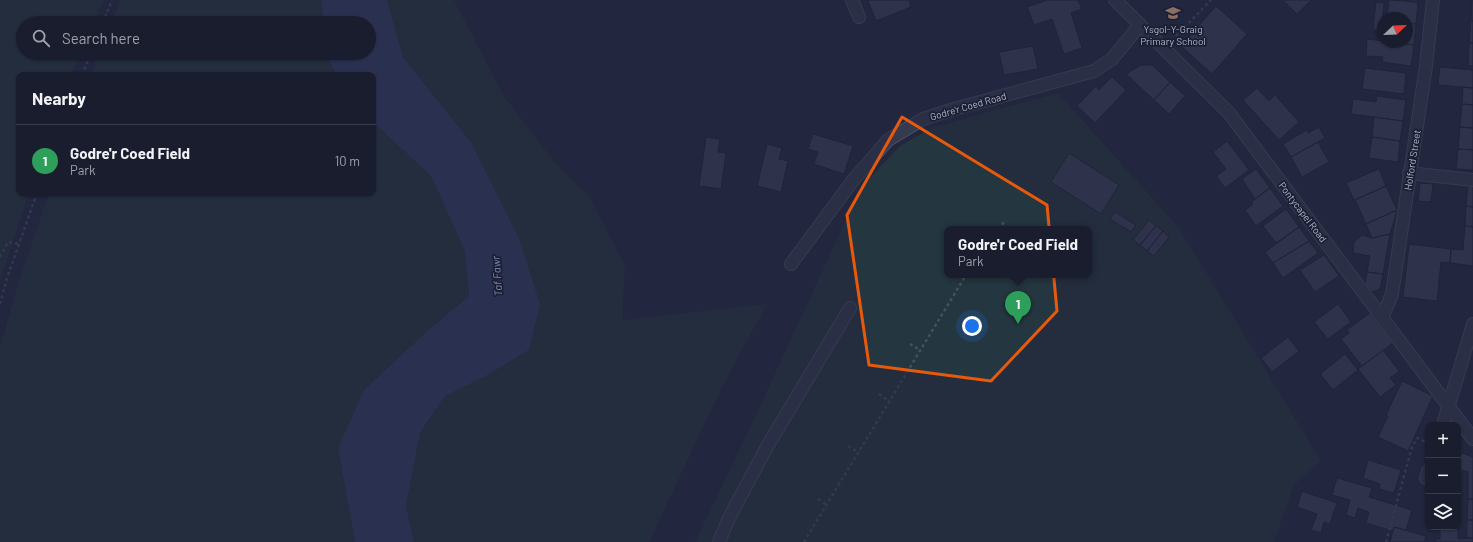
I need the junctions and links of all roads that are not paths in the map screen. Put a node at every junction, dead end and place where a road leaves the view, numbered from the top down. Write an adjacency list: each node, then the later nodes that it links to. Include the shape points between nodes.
1 (852, 0): 4 (street)
2 (1115, 0): 5 (street, Pontycapel Road)
3 (1433, 0): 6 (street, Holford Street)
4 (858, 17)
5 (1140, 25): 8 (street, Godre'r Coed Road, via 1112,59 1094,71 923,119 888,140 854,179); 10 (street, Pontycapel Road, via 1229,113)
6 (1410, 173): 7 (street); 10 (street, Holford Street, via 1392,294)
7 (1473, 180)
8 (791, 264)
9 (850, 308): 15 (street, via 768,445)
10 (1382, 318): 12 (street, Pontycapel Road)
11 (1473, 324): 12 (street)
12 (1449, 408): 13 (street); 14 (street, Pontycapel Road)
13 (1445, 422)
14 (1473, 439)
15 (719, 542)

